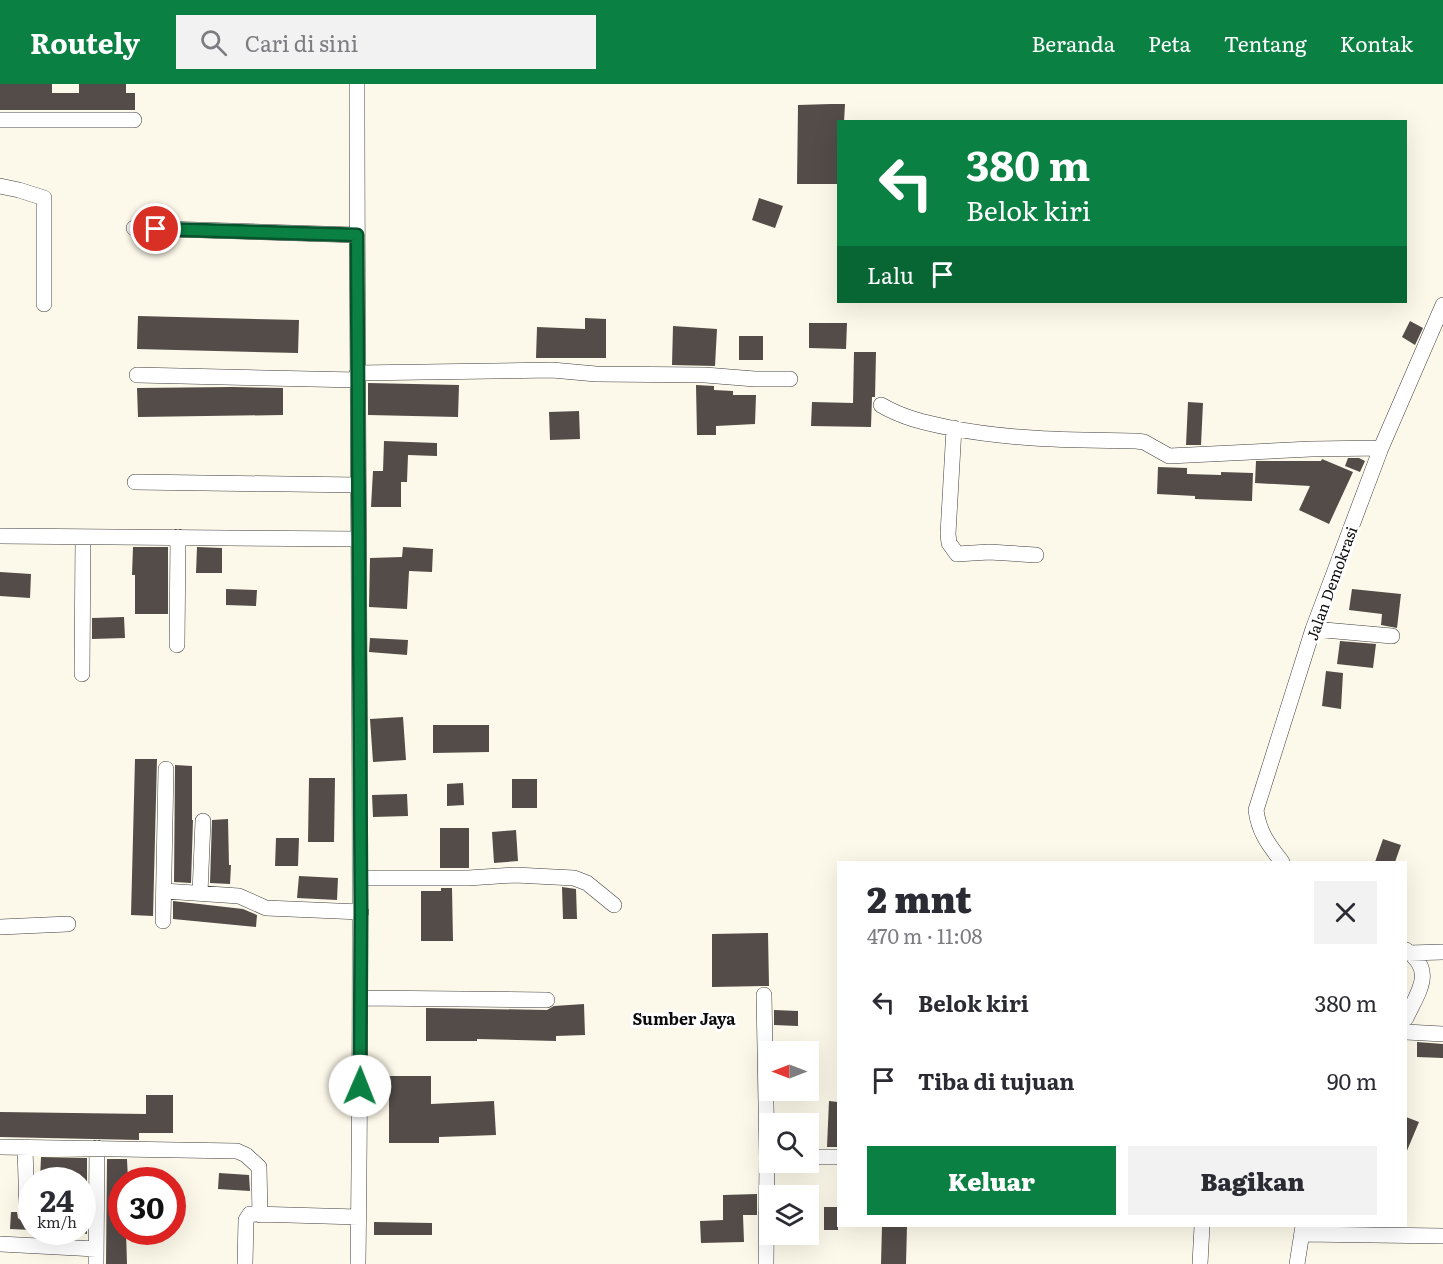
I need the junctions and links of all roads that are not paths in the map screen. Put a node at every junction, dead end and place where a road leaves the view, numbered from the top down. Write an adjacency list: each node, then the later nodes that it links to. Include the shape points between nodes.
1 (357, 84): 6 (street)
2 (0, 120): 3 (street)
3 (134, 120)
4 (0, 186): 7 (street, via 44,198)
5 (134, 228): 6 (street)
6 (357, 235): 10 (street)
7 (44, 304)
8 (1442, 309): 14 (street, Jalan Demokrasi)
9 (137, 375): 10 (street)
10 (357, 377): 11 (street, via 552,370); 16 (street)
11 (790, 379)
12 (881, 405): 13 (street, via 909,419)
13 (954, 428): 14 (street, via 1030,439 1144,442 1169,456); 21 (street, via 948,511 952,551)
14 (1381, 448): 22 (street, Jalan Demokrasi)
15 (135, 482): 16 (street)
16 (357, 485): 20 (street)
17 (0, 536): 18 (street)
18 (83, 537): 19 (street); 25 (street)
19 (178, 537): 20 (street); 24 (street)
20 (358, 539): 29 (street)
21 (1036, 555)
22 (1313, 629): 23 (street); 28 (street, Jalan Demokrasi, via 1256,810 1258,825)
23 (1392, 636)
24 (177, 645)
25 (82, 674)
26 (166, 769): 30 (street)
27 (203, 821): 31 (street)
28 (1281, 861)
29 (361, 878): 32 (street, via 566,877 587,883); 33 (street)
30 (164, 891): 31 (street); 34 (street)
31 (200, 893): 33 (street, via 239,896 266,908)
32 (614, 905)
33 (361, 912): 40 (street)
34 (163, 921)
35 (68, 924): 36 (street)
36 (0, 927)
37 (1407, 952): 38 (street); 42 (street, via 1423,969 1423,980)
38 (1443, 952)
39 (764, 995): 45 (street)
40 (361, 998): 41 (street); 54 (street)
41 (547, 1000)
42 (1407, 1016)
43 (1407, 1032): 44 (street)
44 (1443, 1034)
45 (767, 1113)
46 (0, 1147): 47 (street)
47 (25, 1147): 48 (street); 51 (street)
48 (97, 1148): 53 (street, via 237,1151 260,1167); 59 (street)
49 (819, 1157): 50 (street)
50 (837, 1157)
51 (26, 1167)
52 (768, 1173): 62 (street)
53 (260, 1215): 54 (street); 60 (street, via 250,1215 246,1220)
54 (358, 1217): 61 (street)
55 (1202, 1227): 63 (street)
56 (1302, 1230): 57 (street); 64 (street)
57 (1443, 1236)
58 (0, 1244): 59 (street)
59 (96, 1256)
60 (245, 1264)
61 (358, 1264)
62 (766, 1264)
63 (1200, 1264)
64 (1297, 1264)

